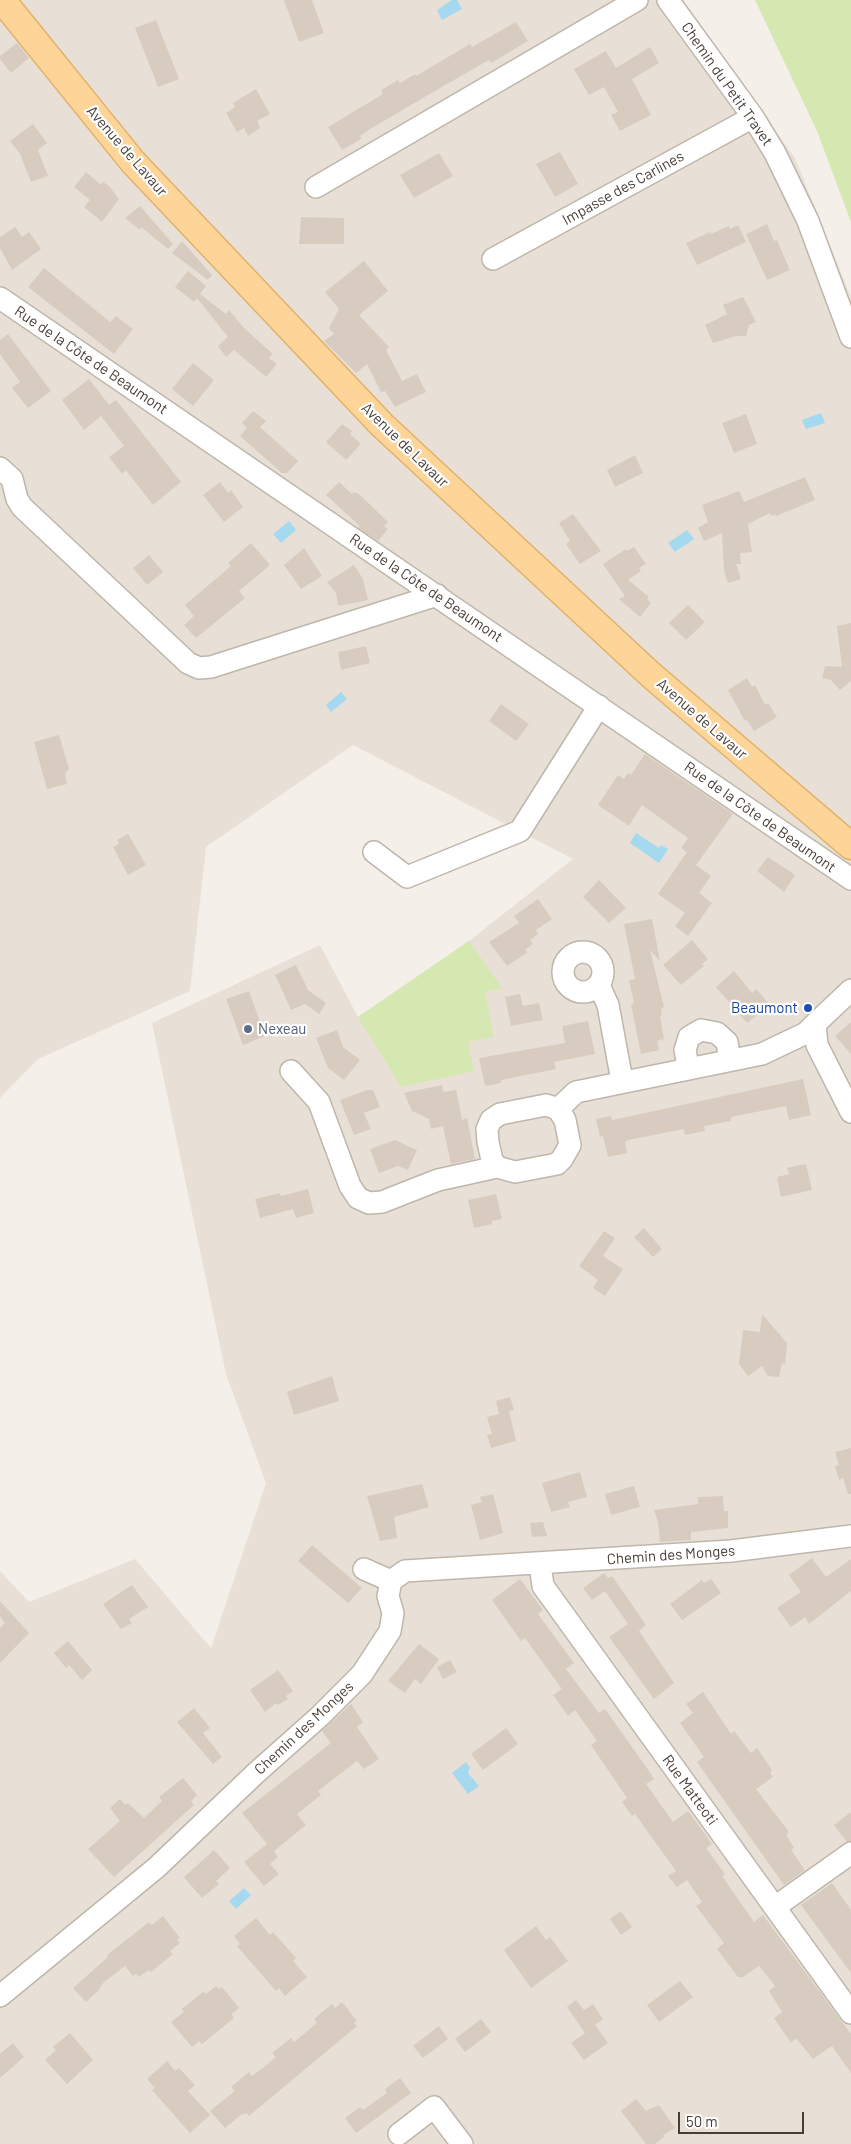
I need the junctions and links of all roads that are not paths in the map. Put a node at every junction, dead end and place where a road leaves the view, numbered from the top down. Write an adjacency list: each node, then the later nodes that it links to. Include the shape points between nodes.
1 (2, 0): 12 (main road, Avenue de Lavaur, via 133,162 382,425 651,675)
2 (637, 0): 5 (street)
3 (668, 0): 4 (street, Chemin du Petit Travet)
4 (753, 116): 6 (street, Impasse des Carlines); 8 (street, Chemin du Petit Travet, via 792,185)
5 (316, 187)
6 (493, 259)
7 (0, 298): 10 (street, Rue de la Côte de Beaumont)
8 (851, 337)
9 (0, 468): 10 (street, via 12,479 22,507 188,663 199,668)
10 (438, 595): 11 (street, Rue de la Côte de Beaumont)
11 (599, 706): 13 (street, via 520,832 407,877); 14 (street, Rue de la Côte de Beaumont)
12 (851, 846)
13 (374, 852)
14 (851, 879)
15 (598, 985): 21 (street, via 608,1005)
16 (851, 990): 17 (street)
17 (815, 1024): 18 (street, via 806,1033 762,1054); 23 (street, via 817,1045)
18 (730, 1060): 19 (street); 19 (street, via 727,1042 717,1033 701,1030 689,1037 685,1050)
19 (688, 1067): 21 (street)
20 (291, 1071): 24 (street, via 319,1102 350,1186 358,1198 369,1203 382,1202 438,1180)
21 (622, 1081): 22 (street, via 576,1092)
22 (558, 1109): 24 (street, via 546,1105 500,1114 491,1120 486,1129 492,1160); 24 (street, via 565,1120 570,1145 562,1160 557,1164 515,1172)
23 (851, 1112)
24 (497, 1167)
25 (851, 1536): 26 (street, Chemin des Monges, via 731,1551)
26 (540, 1564): 28 (street, Chemin des Monges, via 405,1572); 30 (street, Rue Matteoti, via 543,1586)
27 (364, 1569): 28 (street)
28 (391, 1581): 31 (street, Chemin des Monges, via 388,1596 393,1613 390,1631 362,1674 156,1868)
29 (851, 1854): 30 (street)
30 (775, 1907): 32 (street, Rue Matteoti)
31 (0, 1996)
32 (851, 2012)
33 (399, 2134): 34 (street, via 434,2107)
34 (462, 2144)

